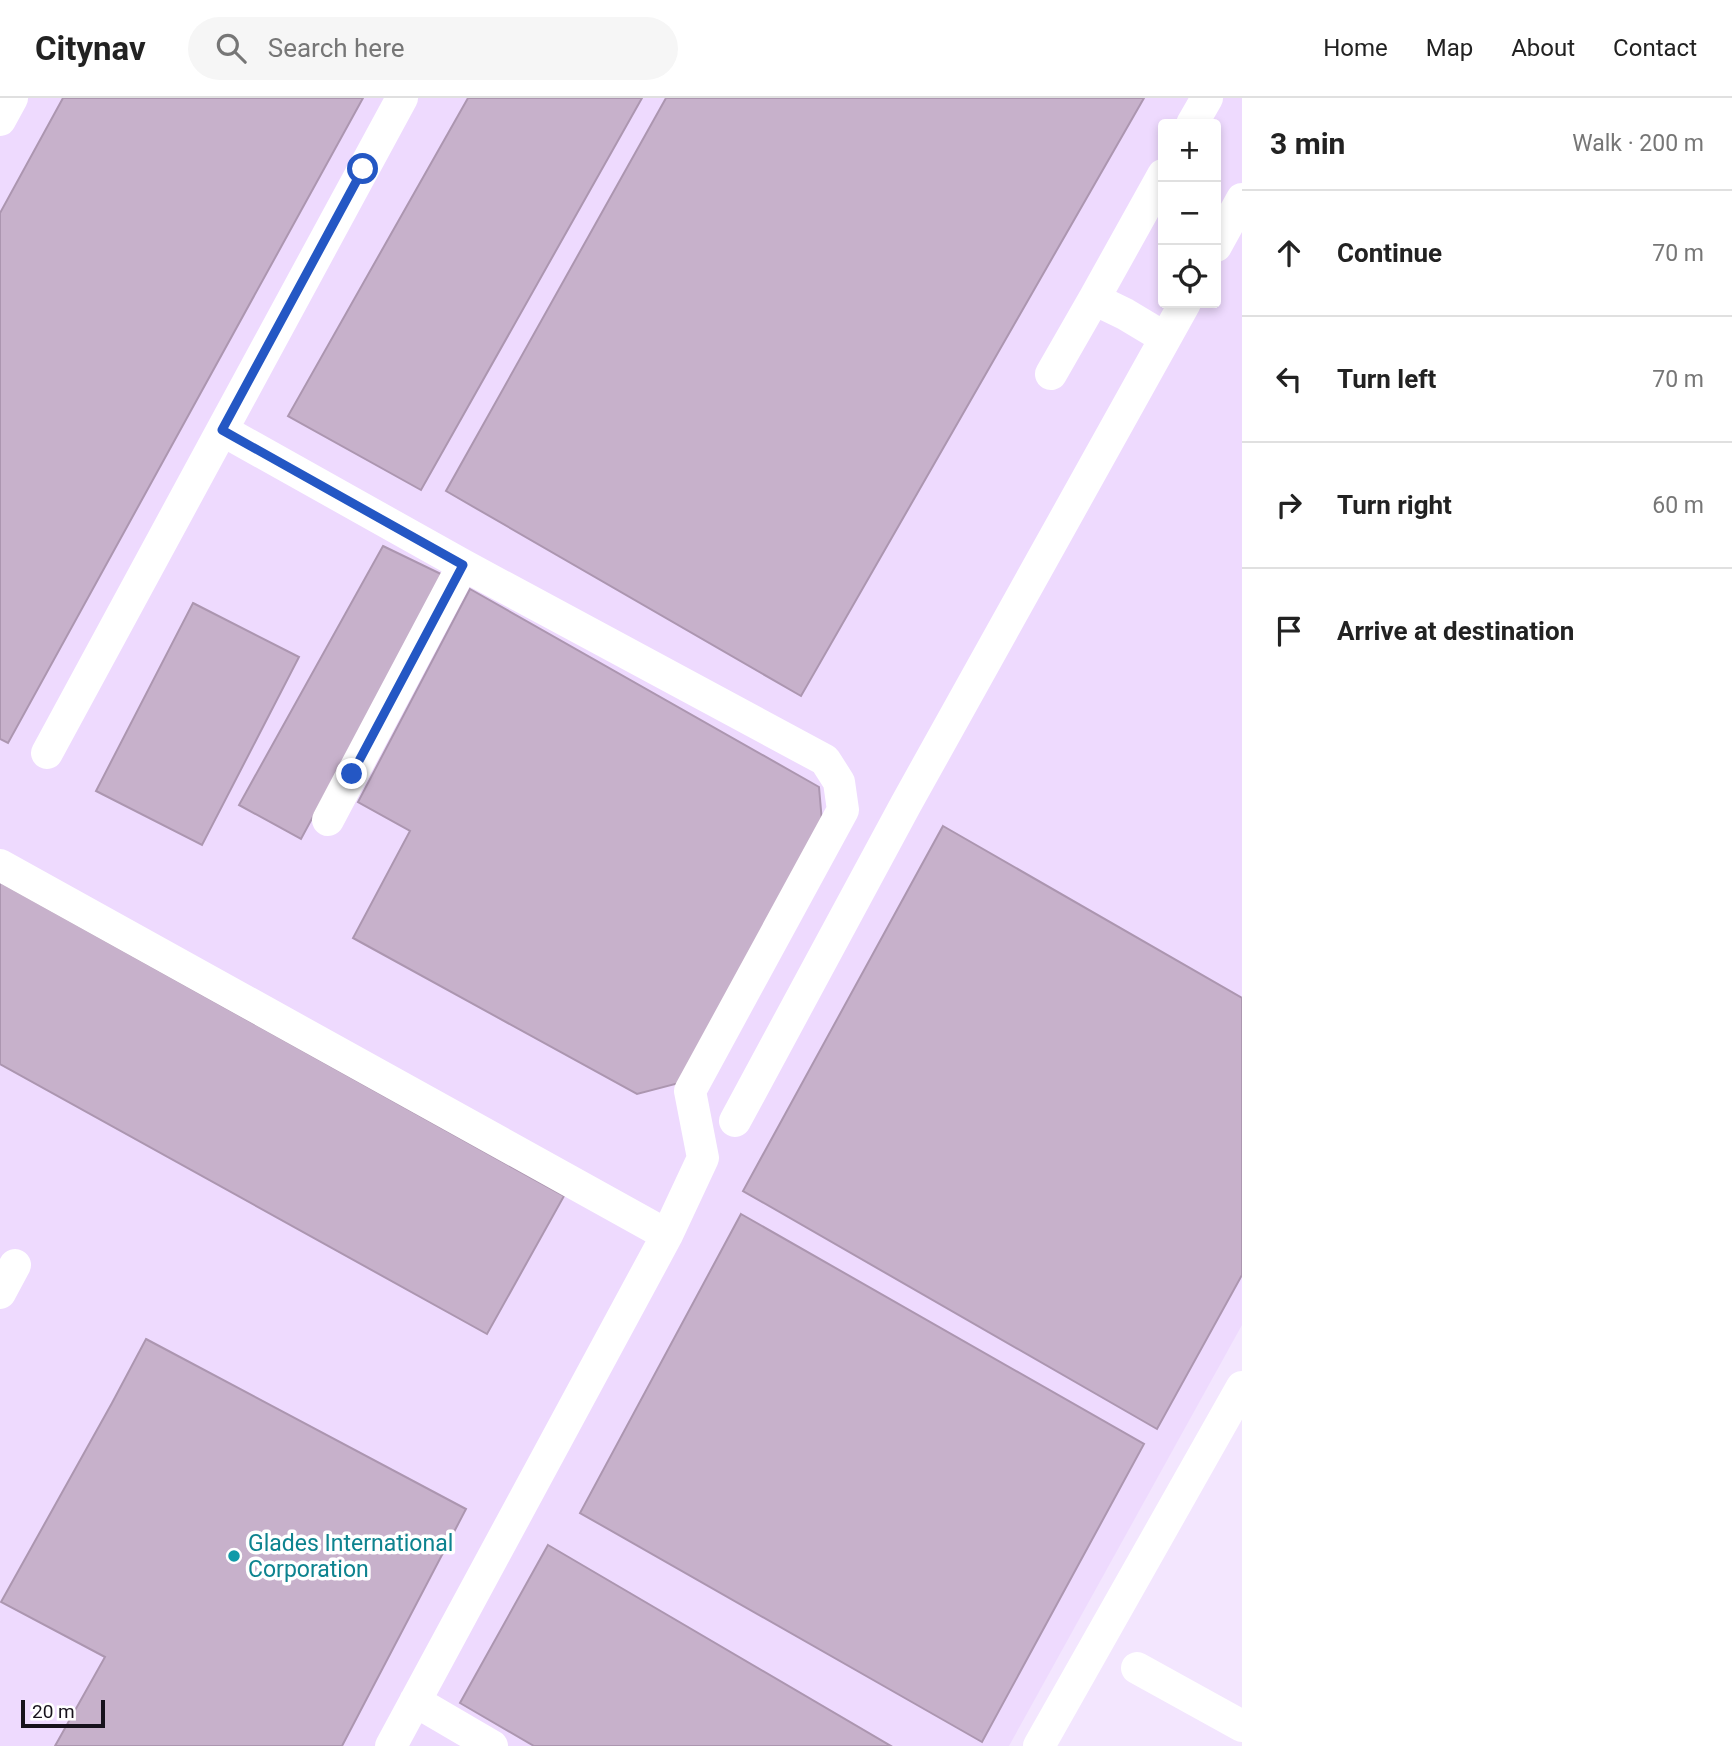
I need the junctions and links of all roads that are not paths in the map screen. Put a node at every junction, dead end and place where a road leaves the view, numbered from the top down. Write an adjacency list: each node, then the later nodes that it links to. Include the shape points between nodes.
1 (12, 98): 5 (street)
2 (402, 98): 13 (street)
3 (1207, 98): 4 (street)
4 (1195, 119)
5 (0, 120)
6 (1160, 182): 9 (street)
7 (1242, 199): 8 (street)
8 (1217, 245)
9 (1094, 299): 11 (street); 12 (street)
10 (1182, 308): 11 (street)
11 (1165, 338): 18 (street)
12 (1051, 374)
13 (222, 430): 14 (street); 15 (street)
14 (463, 565): 16 (street); 19 (street, via 825,760 839,782 843,810 690,1091 703,1158)
15 (47, 753)
16 (328, 820)
17 (0, 865): 19 (street)
18 (735, 1121)
19 (667, 1235): 24 (street)
20 (15, 1265): 21 (street)
21 (0, 1293)
22 (1242, 1387): 28 (street)
23 (1137, 1668): 25 (street)
24 (415, 1701): 26 (street); 27 (street)
25 (1242, 1726)
26 (391, 1746)
27 (492, 1746)
28 (1040, 1746)

